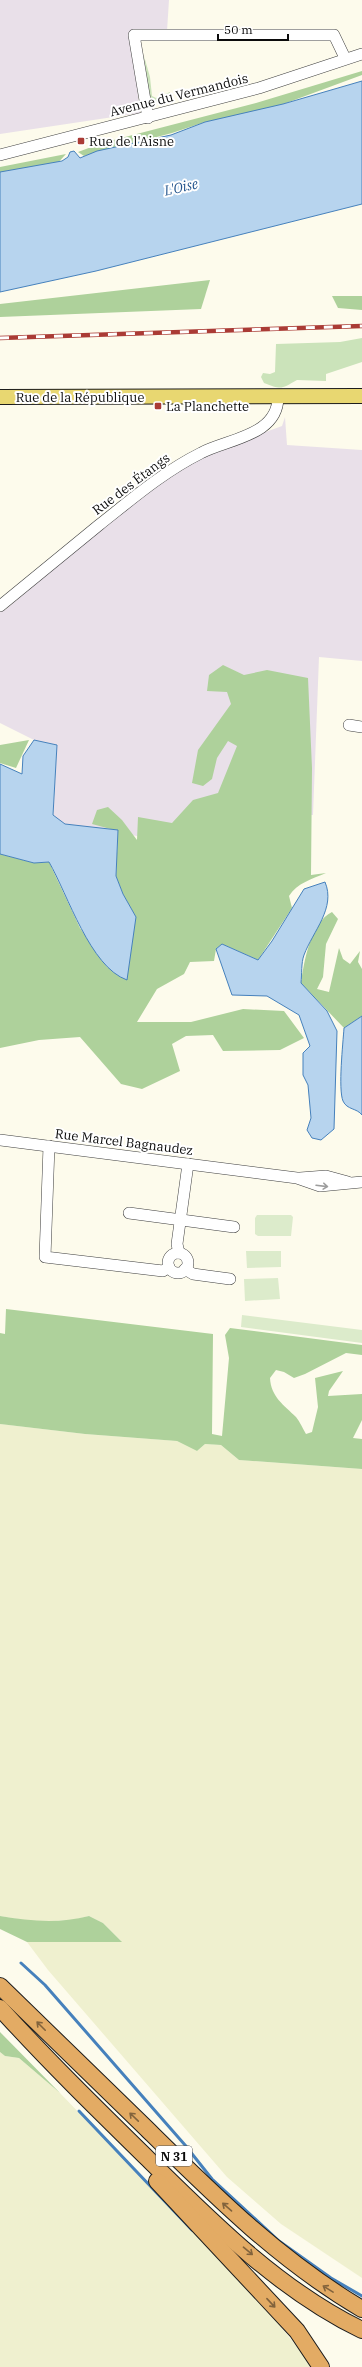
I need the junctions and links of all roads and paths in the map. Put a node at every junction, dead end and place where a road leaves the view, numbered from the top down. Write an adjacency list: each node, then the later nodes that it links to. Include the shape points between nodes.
1 (362, 54): 2 (street, Avenue du Vermandois)
2 (345, 58): 3 (street, Avenue du Vermandois, via 260,88); 3 (street, via 334,36 134,35)
3 (148, 118): 4 (street, Avenue du Vermandois)
4 (0, 155)
5 (278, 396): 6 (main road, Rue de la République); 7 (main road, Rue de la République); 8 (street, Rue des Étangs, via 278,409 267,423 252,434 202,452 170,470)
6 (362, 396)
7 (0, 397)
8 (0, 606)
9 (349, 725): 10 (street)
10 (362, 727)
11 (0, 1140): 12 (street, Rue Marcel Bagnaudez)
12 (49, 1146): 13 (street, Rue Marcel Bagnaudez); 19 (street, via 45,1257 163,1271)
13 (188, 1164): 14 (street, Rue Marcel Bagnaudez, via 297,1178 320,1186); 16 (street)
14 (362, 1182)
15 (130, 1213): 16 (street)
16 (180, 1220): 17 (street); 18 (street, via 177,1244)
17 (234, 1226)
18 (179, 1253): 19 (street, via 170,1256); 20 (street, via 187,1259)
19 (169, 1268): 20 (street, via 177,1272)
20 (185, 1269): 21 (street, via 193,1274)
21 (230, 1279)
22 (0, 1986): 25 (highway, N 31, one-way to 22, via 326,2287 275,2249 212,2194)
23 (0, 2008): 24 (highway, N 31)
24 (44, 2057): 26 (highway, N 31, one-way to 26, via 204,2213 284,2282 340,2320); 27 (highway, one-way to 27, via 176,2203 297,2331)
25 (362, 2309)
26 (362, 2330)
27 (321, 2367)

